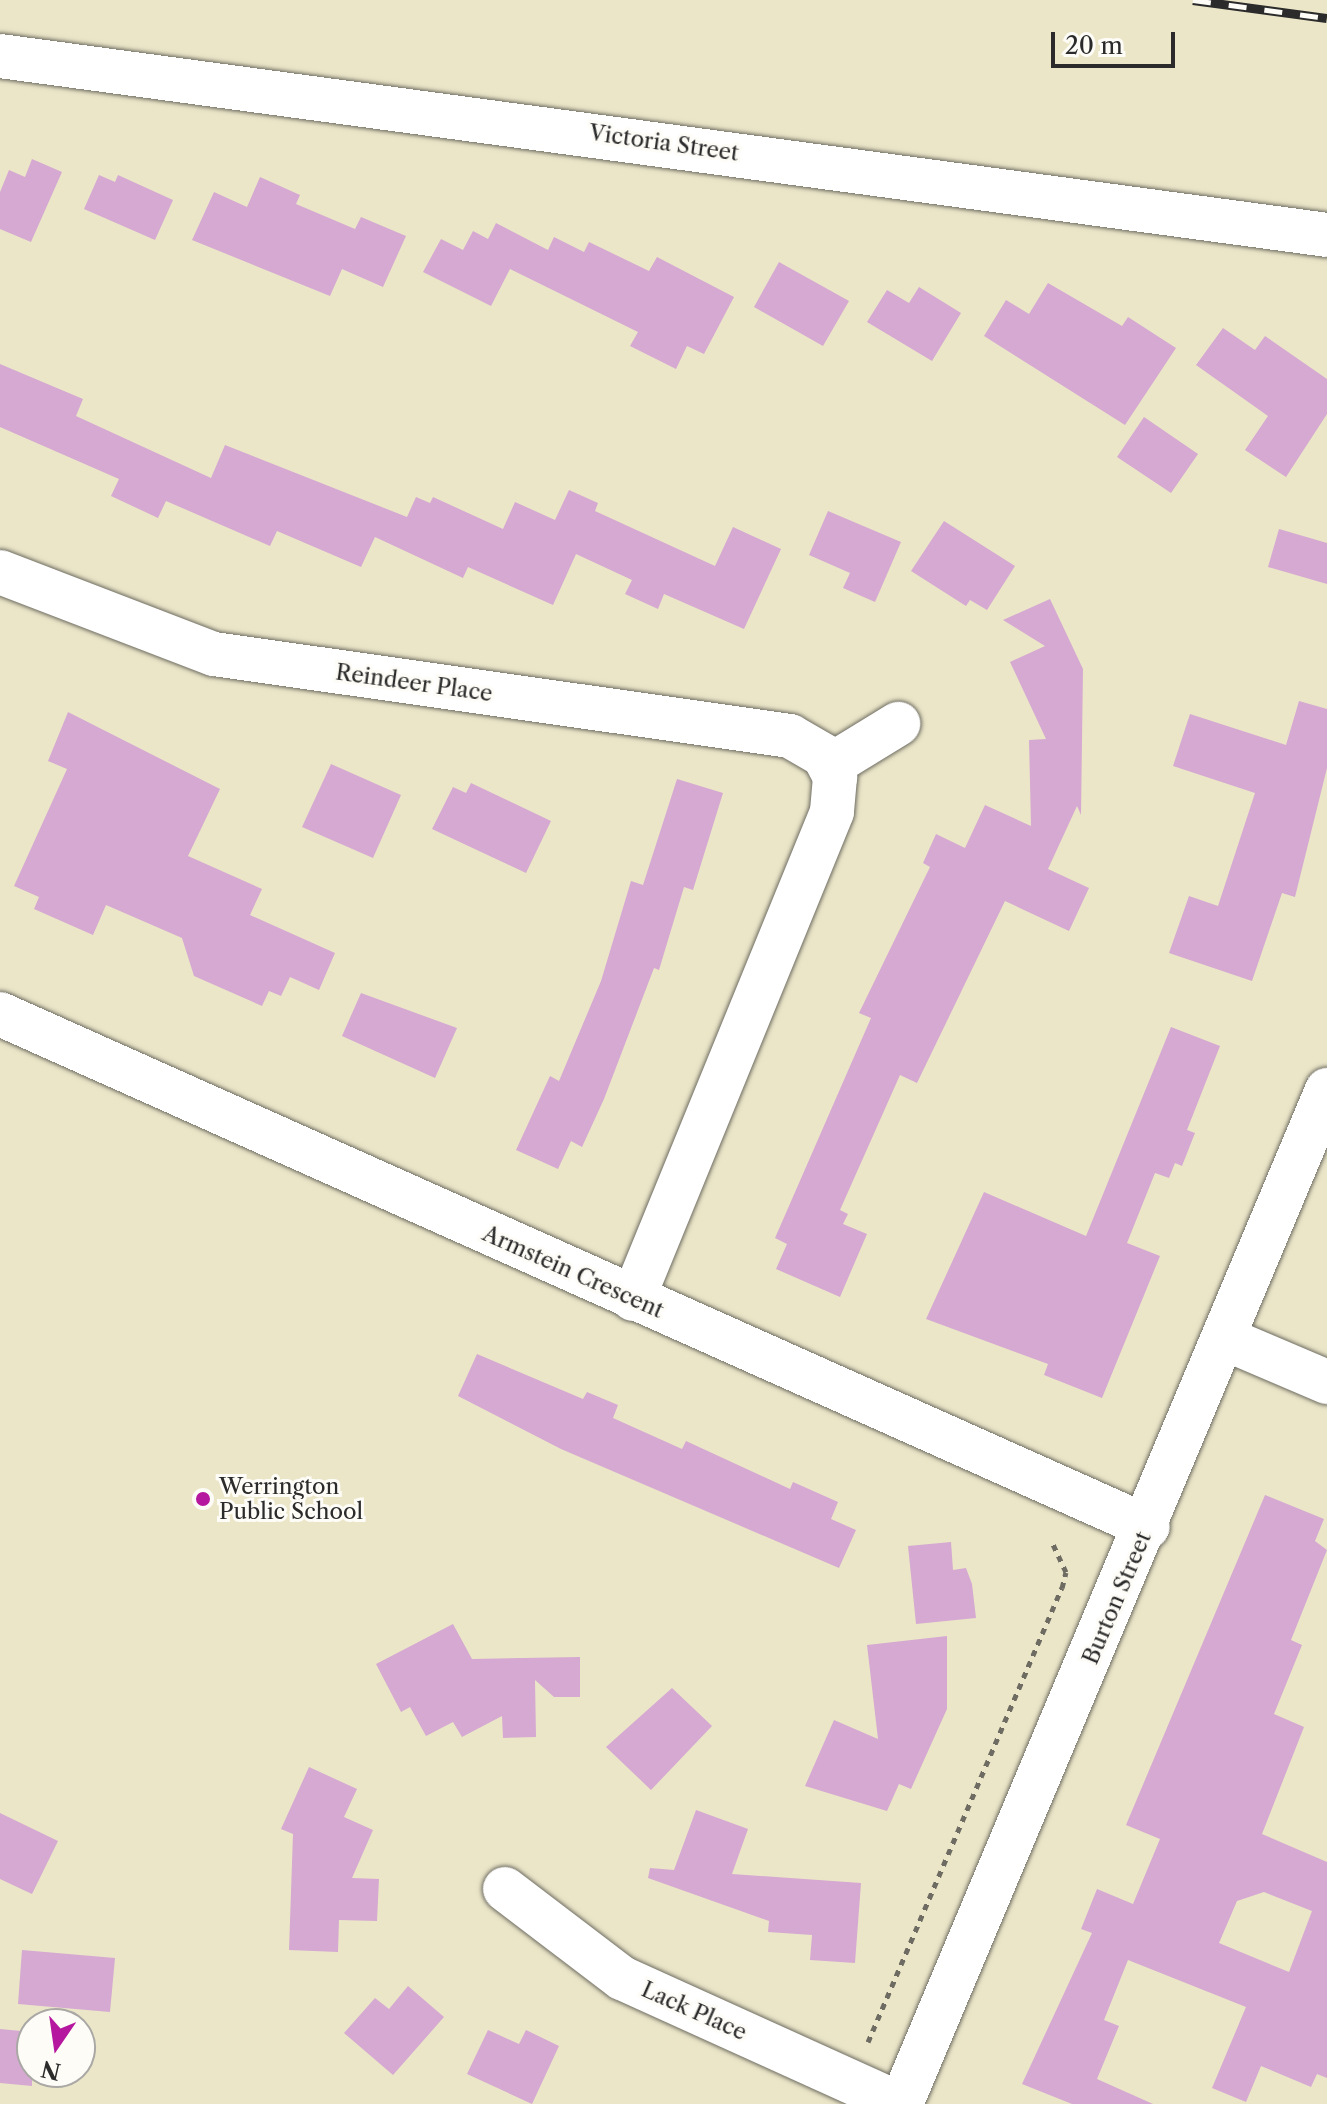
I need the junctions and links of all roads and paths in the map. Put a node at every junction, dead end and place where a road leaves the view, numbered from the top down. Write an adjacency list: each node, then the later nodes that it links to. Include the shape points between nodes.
1 (0, 56): 2 (street, Victoria Street)
2 (1327, 235)
3 (0, 572): 5 (street, Reindeer Place, via 214,654 790,736)
4 (898, 724): 5 (street)
5 (831, 765): 8 (street, via 832,812)
6 (0, 1014): 8 (street, Armstein Crescent)
7 (1327, 1090): 9 (street, Burton Street)
8 (633, 1299): 11 (street, Armstein Crescent)
9 (1226, 1339): 10 (street); 11 (street, Burton Street)
10 (1327, 1382)
11 (1148, 1527): 15 (street, Burton Street)
12 (1052, 1542): 14 (path, via 1066,1572 1062,1588)
13 (505, 1889): 15 (street, Lack Place, via 622,1978)
14 (862, 2056)
15 (900, 2104)

